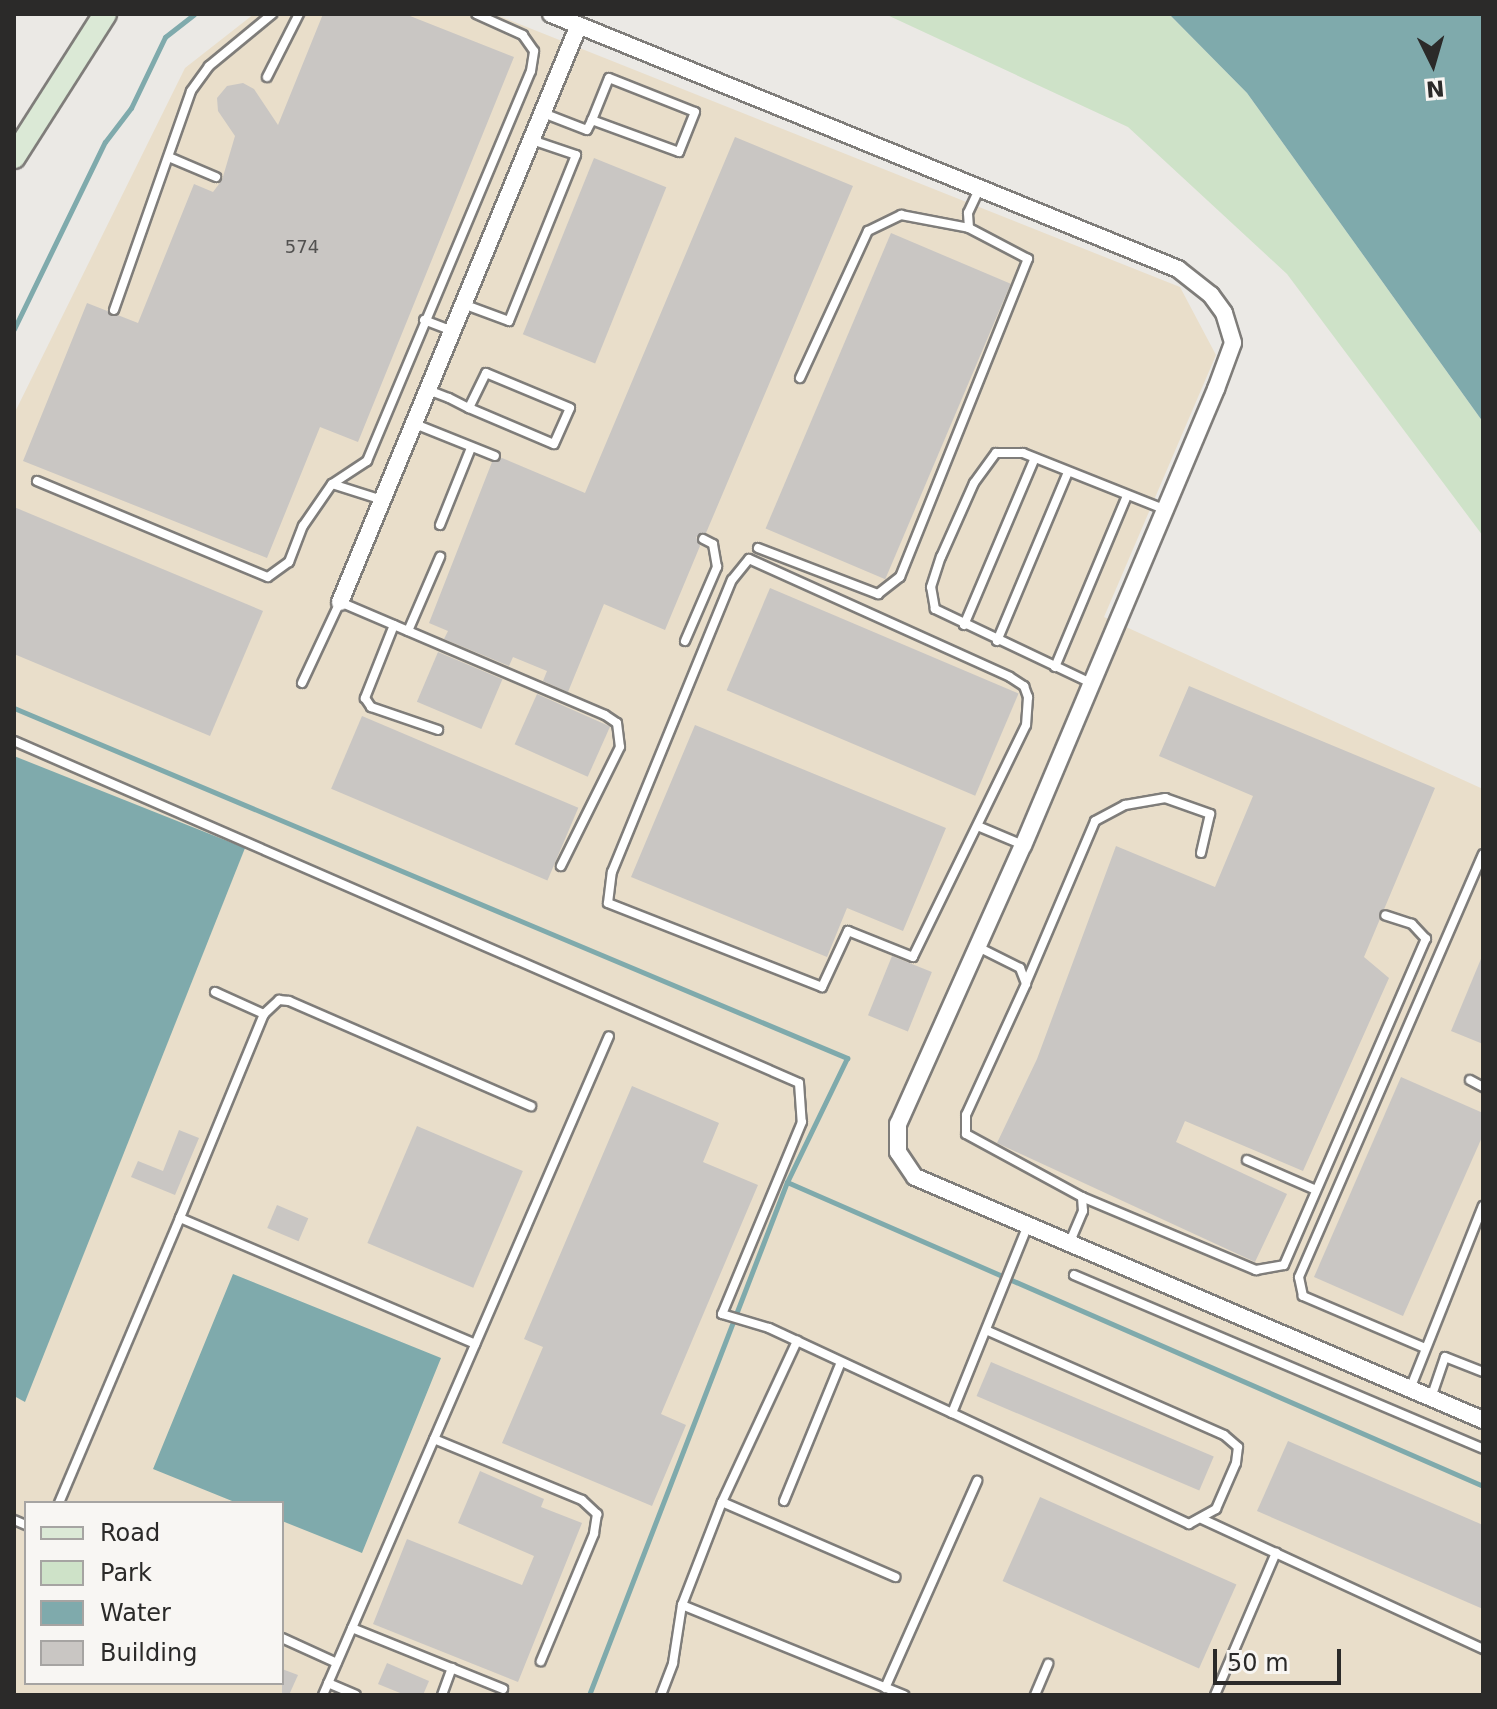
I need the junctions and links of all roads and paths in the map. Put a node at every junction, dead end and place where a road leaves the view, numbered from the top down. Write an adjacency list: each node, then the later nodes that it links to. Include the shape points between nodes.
1 (105, 14): 11 (street)
2 (272, 14): 12 (lane, via 209,66 191,91)
3 (299, 14): 7 (lane)
4 (476, 14): 18 (lane, via 523,35 534,51 531,71)
5 (551, 14): 6 (street)
6 (578, 27): 8 (street); 14 (street)
7 (267, 77)
8 (542, 113): 9 (lane, via 587,130); 10 (street)
9 (592, 120): 9 (lane, via 609,78 695,112 679,152)
10 (531, 139): 16 (street); 16 (lane, via 576,155 509,321)
11 (14, 157)
12 (171, 158): 13 (lane); 17 (lane)
13 (216, 177)
14 (979, 189): 15 (lane, via 968,213); 32 (street, via 1178,269 1211,295 1224,313 1233,343)
15 (969, 228): 20 (lane, via 901,215 868,231); 35 (lane, via 1028,259 900,577 878,594)
16 (463, 304): 19 (street)
17 (114, 310)
18 (424, 320): 19 (lane); 29 (lane, via 367,461)
19 (452, 331): 21 (street)
20 (800, 378)
21 (428, 390): 22 (lane); 23 (street)
22 (469, 408): 22 (lane, via 486,373 570,408 554,444)
23 (414, 423): 24 (lane); 31 (street)
24 (471, 448): 25 (lane); 33 (lane)
25 (495, 456)
26 (1035, 458): 27 (lane); 39 (lane); 39 (lane, via 996,453 974,483 941,557 931,587 935,609)
27 (1068, 472): 30 (lane); 42 (lane)
28 (37, 481): 29 (lane, via 268,577 289,562 303,526)
29 (332, 484): 31 (lane)
30 (1127, 496): 32 (lane); 43 (lane)
31 (382, 500): 37 (street)
32 (1166, 510): 45 (street)
33 (440, 525)
34 (703, 539): 41 (lane, via 713,544 717,567)
35 (758, 548)
36 (440, 557): 40 (lane)
37 (340, 602): 38 (lane); 44 (lane)
38 (394, 625): 40 (lane); 46 (lane, via 365,698 371,707)
39 (964, 625): 42 (lane)
40 (408, 631): 52 (lane, via 617,723 620,747)
41 (685, 641)
42 (997, 641): 43 (lane)
43 (1055, 667): 45 (lane)
44 (302, 683)
45 (1092, 683): 49 (street)
46 (438, 730)
47 (14, 741): 71 (lane, via 799,1083 802,1122 722,1314)
48 (980, 827): 48 (lane, via 1026,725 1024,686 749,559 732,580 612,872 608,903 822,987 848,931 913,957); 49 (lane)
49 (1023, 845): 54 (street)
50 (1201, 853): 55 (lane, via 1210,814 1165,798 1125,805 1095,821)
51 (1483, 854): 73 (lane, via 1299,1277 1303,1296)
52 (561, 866)
53 (1385, 915): 63 (lane, via 1412,924 1426,939)
54 (978, 947): 55 (lane, via 1020,968); 67 (street, via 898,1124 898,1152 915,1177)
55 (1026, 984): 64 (lane, via 966,1115 966,1134)
56 (215, 992): 57 (lane)
57 (264, 1014): 61 (lane, via 279,1000 289,1001); 66 (lane)
58 (609, 1036): 72 (lane)
59 (1470, 1080): 60 (lane)
60 (1483, 1087)
61 (531, 1106)
62 (1247, 1160): 63 (lane)
63 (1316, 1190): 64 (lane, via 1284,1265 1269,1270 1256,1270)
64 (1082, 1197): 68 (lane, via 1083,1211)
65 (1483, 1206): 73 (lane)
66 (180, 1218): 72 (lane); 83 (lane)
67 (1027, 1227): 68 (street); 70 (lane)
68 (1068, 1245): 76 (street)
69 (1074, 1275): 81 (lane)
70 (986, 1330): 78 (lane); 86 (lane, via 1224,1435 1238,1447 1216,1509)
71 (797, 1341): 74 (lane); 85 (lane)
72 (475, 1344): 80 (lane)
73 (1425, 1348): 76 (lane)
74 (841, 1362): 78 (lane); 84 (lane)
75 (1483, 1372): 77 (lane, via 1445,1357)
76 (1410, 1389): 77 (street)
77 (1431, 1398): 79 (street)
78 (952, 1413): 86 (lane, via 1189,1524)
79 (1483, 1420)
80 (434, 1439): 90 (lane); 93 (lane, via 582,1500 597,1514 594,1534)
81 (1483, 1449)
82 (977, 1481): 98 (lane)
83 (60, 1501)
84 (784, 1501)
85 (722, 1502): 88 (lane); 89 (lane)
86 (1202, 1519): 87 (lane)
87 (1276, 1553): 92 (lane); 106 (lane)
88 (895, 1577)
89 (682, 1605): 98 (lane); 103 (lane, via 673,1663)
90 (352, 1628): 94 (lane); 96 (lane)
91 (284, 1639): 94 (lane)
92 (1483, 1649)
93 (541, 1661)
94 (337, 1663): 97 (lane)
95 (1048, 1664): 105 (lane)
96 (452, 1668): 99 (lane); 102 (lane)
97 (328, 1683): 100 (lane); 101 (lane)
98 (885, 1688): 104 (lane)
99 (503, 1689)
100 (323, 1695)
101 (356, 1695)
102 (442, 1695)
103 (661, 1695)
104 (904, 1695)
105 (1035, 1695)
106 (1215, 1695)

